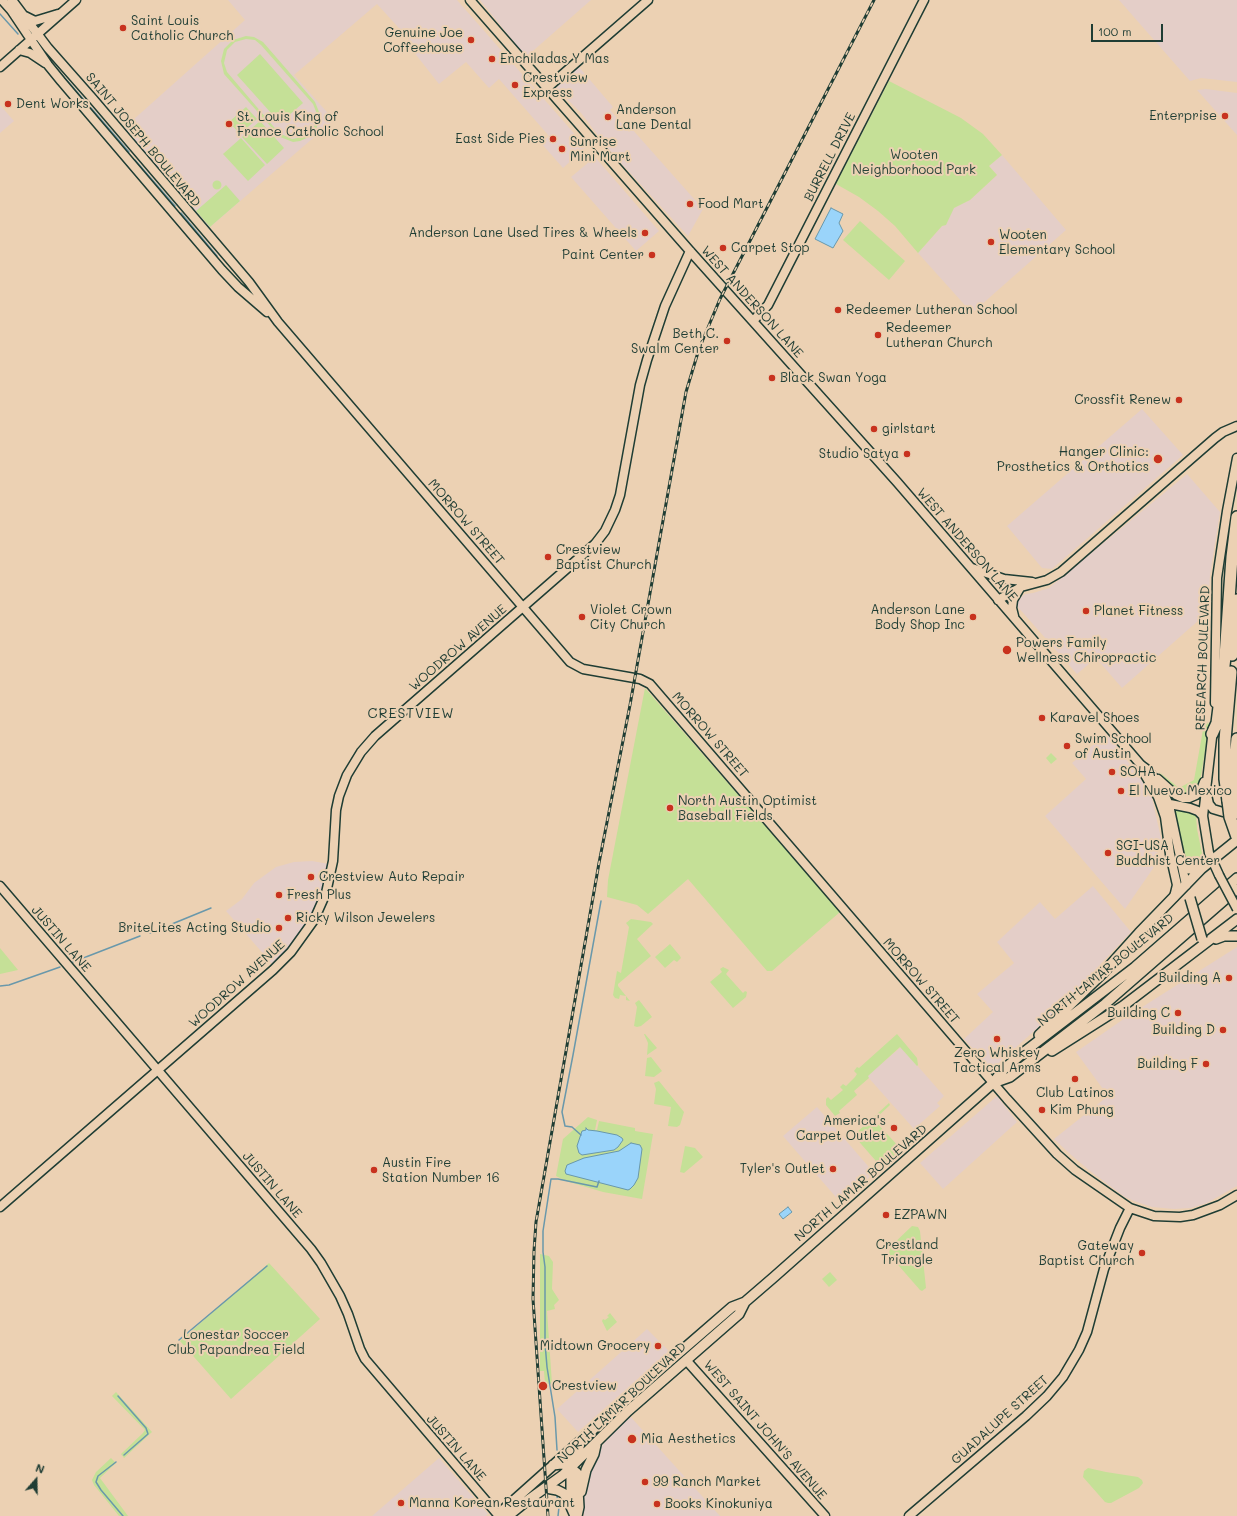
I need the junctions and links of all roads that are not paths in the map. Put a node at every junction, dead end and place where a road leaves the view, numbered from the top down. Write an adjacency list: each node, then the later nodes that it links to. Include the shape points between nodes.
1 (2, 0): 9 (street)
2 (12, 0): 8 (street)
3 (76, 0): 7 (street)
4 (470, 0): 13 (street, WEST ANDERSON LANE)
5 (648, 0): 13 (street)
6 (924, 0): 17 (street, BURRELL DRIVE, via 768,305)
7 (61, 14): 8 (street, via 35,21); 9 (street)
8 (23, 15): 9 (street)
9 (34, 37): 10 (street); 11 (street, SAINT JOSEPH BOULEVARD); 15 (street, SAINT JOSEPH BOULEVARD, via 48,48 93,99)
10 (19, 50): 11 (street, via 30,53); 12 (street)
11 (48, 65): 16 (street, SAINT JOSEPH BOULEVARD)
12 (0, 67)
13 (547, 88): 14 (street, WEST ANDERSON LANE)
14 (690, 252): 17 (street, WEST ANDERSON LANE); 27 (street, WOODROW AVENUE, via 665,306 643,372 620,495 613,517 594,544)
15 (231, 262): 18 (street, MORROW STREET)
16 (222, 270): 18 (street, MORROW STREET, via 238,288)
17 (753, 321): 22 (street, WEST ANDERSON LANE)
18 (278, 322): 27 (street, MORROW STREET)
19 (1237, 426): 23 (street, via 1215,438 1061,572)
20 (1237, 458): 29 (street, RESEARCH BOULEVARD, via 1226,511 1217,578)
21 (1237, 517): 26 (highway)
22 (970, 568): 23 (street, via 1004,580); 25 (street, WEST ANDERSON LANE)
23 (1039, 582): 24 (street)
24 (1021, 587): 25 (street); 28 (street, via 1013,600)
25 (998, 600): 28 (street, WEST ANDERSON LANE)
26 (1232, 602): 29 (highway, via 1217,722); 37 (highway, via 1224,740 1225,780)
27 (523, 607): 56 (street, WOODROW AVENUE, via 375,736 361,752 340,792 336,810 332,870 322,904 311,926 284,960); 57 (street, MORROW STREET, via 573,664 590,671 640,679 650,684)
28 (1014, 617): 31 (street, WEST ANDERSON LANE)
29 (1212, 734): 33 (street, RESEARCH BOULEVARD)
30 (1237, 739): 37 (highway)
31 (1141, 765): 32 (street, WEST ANDERSON LANE); 35 (street, WEST ANDERSON LANE)
32 (1149, 771): 33 (street, via 1183,798 1196,795); 36 (street, WEST ANDERSON LANE)
33 (1208, 774): 34 (street, RESEARCH BOULEVARD)
34 (1206, 789): 37 (street, via 1209,804 1213,809 1223,812); 38 (street, RESEARCH BOULEVARD)
35 (1158, 797): 36 (street); 48 (street, via 1165,817 1177,885)
36 (1169, 805): 38 (street, via 1190,808); 42 (street, WEST ANDERSON LANE)
37 (1234, 806): 39 (highway, bridge, via 1230,817)
38 (1203, 816): 41 (street, RESEARCH BOULEVARD)
39 (1237, 837)
40 (1237, 840): 41 (main road)
41 (1211, 860): 43 (main road); 50 (street, bridge)
42 (1180, 862): 43 (main road, via 1189,869); 45 (street, WEST ANDERSON LANE)
43 (1201, 869): 45 (main road)
44 (1237, 878): 54 (main road, NORTH LAMAR BOULEVARD, via 1135,968)
45 (1186, 885): 48 (main road); 49 (main road)
46 (0, 886): 56 (street, JUSTIN LANE)
47 (1237, 888): 55 (main road, NORTH LAMAR BOULEVARD, via 1105,1004)
48 (1174, 898): 49 (main road, via 1180,894); 54 (main road)
49 (1190, 898): 53 (main road, bridge)
50 (1237, 909)
51 (1237, 920): 53 (main road)
52 (1237, 936): 53 (main road, via 1224,936)
53 (1205, 942): 55 (main road, via 1114,1012 1039,1060)
54 (1024, 1052): 57 (main road, NORTH LAMAR BOULEVARD, via 1003,1070)
55 (1023, 1067): 57 (main road, NORTH LAMAR BOULEVARD, via 1010,1077)
56 (157, 1069): 59 (street, WOODROW AVENUE); 69 (street, JUSTIN LANE, via 311,1249 335,1286 365,1359)
57 (994, 1083): 60 (street, MORROW STREET, via 1057,1154 1075,1170); 61 (main road, NORTH LAMAR BOULEVARD)
58 (1237, 1195): 60 (street, via 1206,1211 1180,1217 1154,1216)
59 (0, 1207)
60 (1130, 1208): 72 (street, GUADALUPE STREET, via 1104,1269 1087,1332 1063,1377 1030,1412)
61 (745, 1302): 62 (main road, NORTH LAMAR BOULEVARD, via 739,1314); 63 (main road, NORTH LAMAR BOULEVARD, via 732,1307)
62 (686, 1360): 64 (main road, NORTH LAMAR BOULEVARD, via 628,1411); 71 (street, WEST SAINT JOHN'S AVENUE)
63 (581, 1441): 65 (main road, NORTH LAMAR BOULEVARD); 66 (main road, via 579,1449 574,1453)
64 (597, 1443): 66 (main road, NORTH LAMAR BOULEVARD); 68 (main road, via 584,1476)
65 (553, 1465): 66 (main road, via 561,1464); 69 (main road, NORTH LAMAR BOULEVARD, via 502,1511)
66 (571, 1468): 67 (main road, NORTH LAMAR BOULEVARD); 68 (main road)
67 (546, 1488): 68 (main road, via 563,1493); 70 (main road, NORTH LAMAR BOULEVARD)
68 (576, 1511)
69 (500, 1516)
70 (508, 1516)
71 (825, 1516)
72 (909, 1516)

